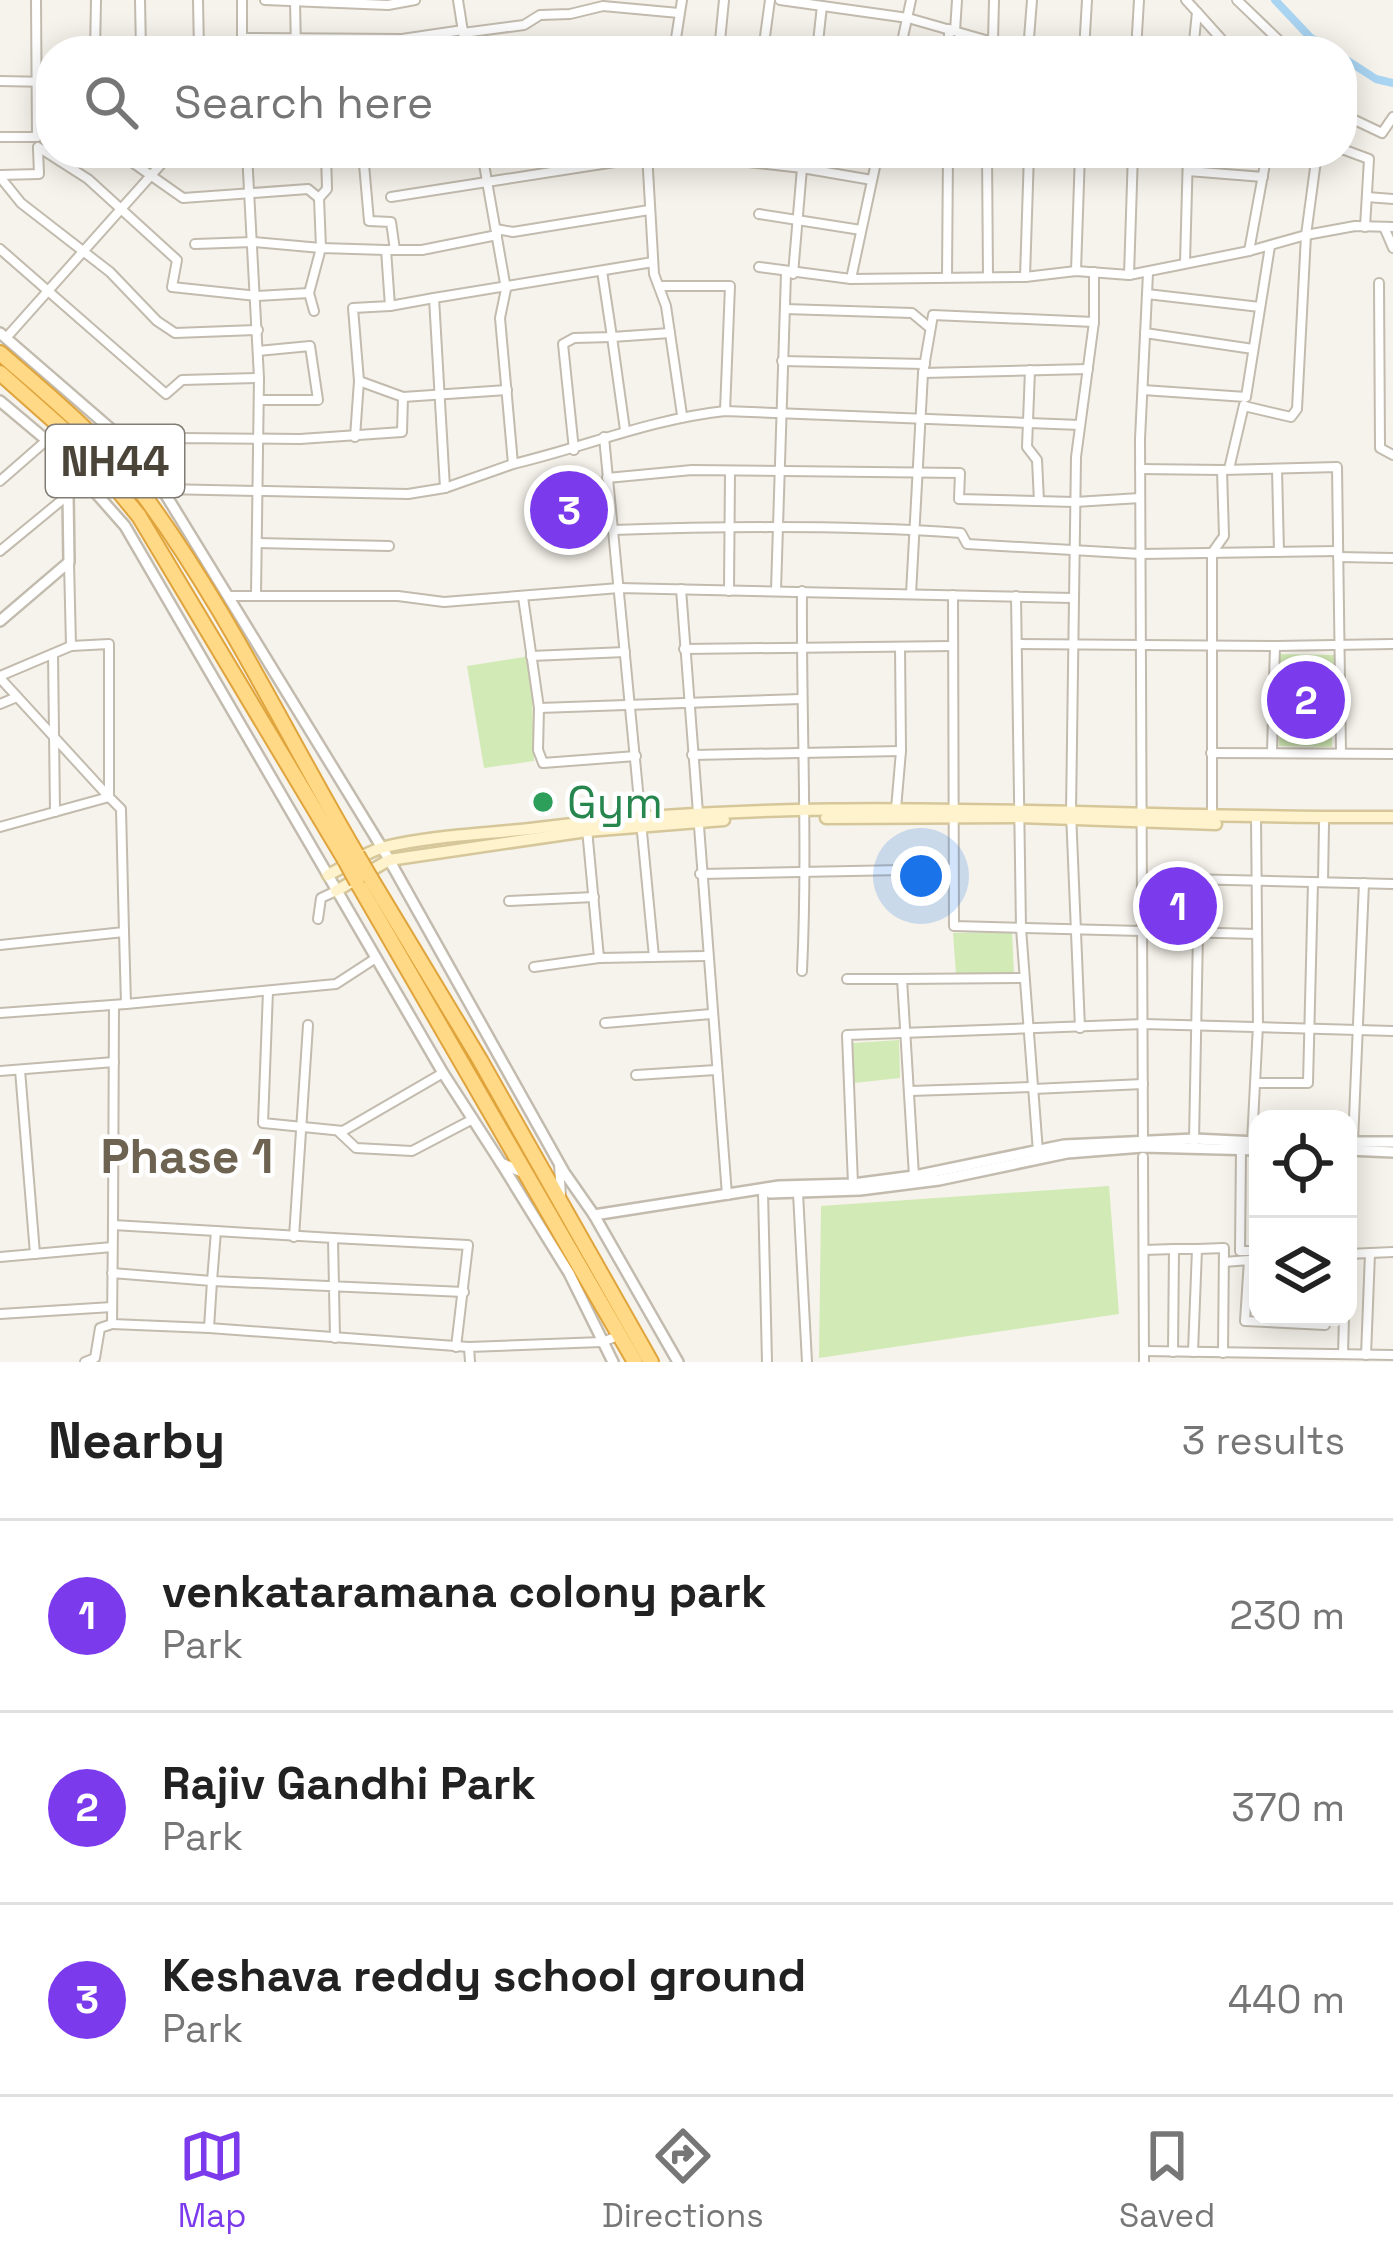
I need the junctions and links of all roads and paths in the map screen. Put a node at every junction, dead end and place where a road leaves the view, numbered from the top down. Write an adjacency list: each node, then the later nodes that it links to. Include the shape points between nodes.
1 (36, 0): 49 (street)
2 (96, 0): 28 (street)
3 (140, 0): 29 (street)
4 (198, 0): 30 (street)
5 (242, 0): 31 (street)
6 (265, 0): 21 (street)
7 (416, 0): 21 (street)
8 (458, 0): 27 (street)
9 (682, 0): 24 (street)
10 (724, 0): 36 (street)
11 (770, 0): 37 (street)
12 (781, 0): 22 (street)
13 (911, 0): 25 (street)
14 (957, 0): 26 (street)
15 (994, 0): 42 (street)
16 (1032, 0): 43 (street)
17 (1087, 0): 44 (street)
18 (1138, 0): 45 (street)
19 (1186, 0): 23 (street)
20 (1237, 0): 48 (street)
21 (295, 1): 32 (street)
22 (822, 6): 25 (street); 38 (street)
23 (1197, 12): 46 (street); 47 (street)
24 (679, 13): 27 (street, via 602,5); 35 (street)
25 (908, 18): 26 (street); 39 (street)
26 (952, 30): 40 (street); 41 (street)
27 (463, 31): 33 (street); 34 (street)
28 (95, 36)
29 (141, 36)
30 (199, 36)
31 (242, 36)
32 (296, 36)
33 (425, 36)
34 (464, 36)
35 (676, 36)
36 (720, 36)
37 (766, 36)
38 (819, 36)
39 (904, 36)
40 (951, 36)
41 (975, 36)
42 (990, 36)
43 (1028, 36)
44 (1085, 36)
45 (1137, 36)
46 (1195, 36)
47 (1219, 36)
48 (1272, 36)
49 (34, 81): 50 (street); 51 (street)
50 (0, 82)
51 (36, 112)
52 (1393, 117): 53 (street, via 1382,133)
53 (1357, 121)
54 (0, 137): 55 (street)
55 (36, 142)
56 (1357, 154): 86 (street, via 1370,159)
57 (39, 168): 78 (street)
58 (73, 168): 88 (street)
59 (139, 168): 79 (street)
60 (157, 168): 79 (street)
61 (248, 168): 83 (street)
62 (326, 168): 84 (street)
63 (364, 168): 104 (street, via 369,221 392,221)
64 (485, 168): 82 (street)
65 (570, 168): 82 (street)
66 (647, 168): 89 (street)
67 (802, 168): 81 (street); 91 (street)
68 (875, 168): 81 (street)
69 (948, 168): 116 (street)
70 (987, 168): 117 (street)
71 (1029, 168): 115 (street)
72 (1080, 168): 110 (street)
73 (1132, 168): 114 (street)
74 (1187, 168): 77 (street)
75 (1264, 168): 80 (street)
76 (1315, 168): 96 (street)
77 (1187, 172): 80 (street); 107 (street)
78 (0, 176): 103 (street, via 21,203)
79 (150, 176): 83 (street, via 183,198); 88 (street)
80 (1263, 177): 105 (street)
81 (872, 180): 94 (street)
82 (487, 182): 85 (street); 95 (street)
83 (249, 195): 84 (street, via 308,189); 97 (street)
84 (319, 197): 100 (street)
85 (392, 197)
86 (1367, 197): 87 (street); 92 (street)
87 (1393, 199)
88 (120, 208): 103 (street); 125 (street, via 177,260 172,287)
89 (649, 210): 95 (street); 106 (street)
90 (759, 214): 91 (street)
91 (797, 220): 94 (street); 112 (street)
92 (1365, 227): 93 (street); 96 (street)
93 (1389, 227): 101 (street)
94 (861, 230): 118 (street)
95 (496, 232): 104 (street); 119 (street)
96 (1306, 235): 99 (street); 153 (street, via 1298,409 1292,417)
97 (253, 242): 98 (street); 100 (street); 125 (street)
98 (195, 244)
99 (1270, 246): 105 (street); 128 (street)
100 (321, 248): 104 (street); 123 (street)
101 (1393, 248)
102 (0, 249): 122 (street)
103 (82, 249): 122 (street); 133 (street, via 175,333)
104 (390, 250): 127 (street)
105 (1250, 251): 107 (street)
106 (653, 262): 109 (street); 121 (street)
107 (1186, 262): 113 (street)
108 (759, 267): 112 (street)
109 (602, 271): 119 (street); 137 (street)
110 (1076, 271): 111 (street); 115 (street)
111 (1094, 272): 114 (street); 131 (street)
112 (790, 273): 118 (street); 129 (street)
113 (1148, 273): 114 (street); 124 (street)
114 (1129, 275)
115 (1025, 277): 117 (street)
116 (946, 278): 117 (street); 118 (street)
117 (988, 278)
118 (851, 279)
119 (506, 284): 126 (street); 148 (street, via 500,318)
120 (1379, 284): 168 (street, via 1380,448)
121 (658, 286): 134 (street); 155 (street, via 730,286)
122 (46, 290): 136 (street); 146 (street, via 166,394 182,380)
123 (309, 293): 125 (street); 130 (street)
124 (1147, 294): 128 (street); 135 (street)
125 (257, 296): 133 (street)
126 (434, 298): 127 (street); 151 (street)
127 (389, 306): 147 (street, via 353,308)
128 (1260, 307): 138 (street)
129 (785, 308): 132 (street, via 912,313); 141 (street)
130 (314, 311)
131 (1094, 322): 132 (street, via 933,314); 143 (street)
132 (931, 328): 142 (street)
133 (258, 330): 139 (street)
134 (670, 333): 137 (street); 157 (street)
135 (1145, 333): 138 (street); 149 (street)
136 (3, 335): 180 (street, via 142,456)
137 (612, 337): 161 (street); 166 (street, via 563,344)
138 (1253, 349): 153 (street)
139 (258, 351): 146 (street); 152 (street, via 310,346 318,400)
140 (0, 353): 261 (highway, NH44, via 139,488 206,590)
141 (782, 361): 142 (street); 156 (street)
142 (924, 369): 144 (street); 158 (street)
143 (1088, 369): 144 (street); 160 (street)
144 (1030, 370): 159 (street)
145 (0, 374): 261 (highway, NH44, via 80,444 139,516)
146 (259, 378): 152 (street)
147 (359, 381): 150 (street); 163 (street)
148 (507, 390): 151 (street); 169 (street)
149 (1142, 390): 153 (street); 170 (street)
150 (403, 397): 151 (street); 163 (street, via 401,432)
151 (439, 397): 179 (street)
152 (260, 400): 162 (street)
153 (1245, 402): 171 (street)
154 (1, 404): 165 (street)
155 (725, 411): 156 (street); 157 (street)
156 (780, 413): 158 (street); 175 (street)
157 (682, 415): 161 (street)
158 (920, 418): 159 (street); 174 (street)
159 (1028, 423): 160 (street); 184 (street)
160 (1080, 425): 185 (street)
161 (625, 430): 164 (street)
162 (260, 437): 163 (street); 167 (street, via 182,438); 181 (street)
163 (356, 437)
164 (604, 437): 166 (street); 176 (street)
165 (47, 440): 177 (street); 178 (street)
166 (574, 449): 169 (street)
167 (161, 451)
168 (1393, 454)
169 (514, 464): 179 (street)
170 (1140, 469): 171 (street); 183 (street)
171 (1226, 469): 172 (street); 195 (street, via 1224,536)
172 (1277, 469): 194 (street); 197 (street, via 1337,467)
173 (730, 471): 175 (street); 176 (street); 186 (street)
174 (916, 473): 175 (street); 184 (street, via 960,473 958,499); 189 (street)
175 (777, 474): 187 (street)
176 (608, 478): 188 (street)
177 (84, 479): 182 (street); 266 (street, via 124,526)
178 (0, 481)
179 (445, 488): 181 (street)
180 (163, 489): 181 (street); 208 (street)
181 (259, 490): 190 (street)
182 (68, 495): 192 (street); 199 (street)
183 (1140, 498): 185 (street); 196 (street)
184 (1039, 501): 185 (street)
185 (1075, 502): 193 (street)
186 (731, 526): 187 (street); 188 (street); 203 (street)
187 (777, 528): 189 (street); 202 (street)
188 (613, 530): 200 (street)
189 (914, 530): 193 (street, via 961,533 967,544); 205 (street)
190 (257, 543): 191 (street); 206 (street)
191 (389, 546)
192 (0, 550)
193 (1074, 550): 196 (street); 211 (street)
194 (1280, 552): 195 (street); 197 (street)
195 (1213, 553): 196 (street); 223 (street)
196 (1141, 554): 222 (street)
197 (1338, 554): 198 (street); 220 (street)
198 (1393, 558)
199 (69, 562): 212 (street); 216 (street)
200 (619, 588): 201 (street); 210 (street); 225 (street)
201 (681, 589): 203 (street); 224 (street)
202 (776, 590): 203 (street); 204 (street)
203 (729, 591)
204 (802, 591): 205 (street); 221 (street)
205 (910, 593): 207 (street)
206 (256, 595): 208 (street); 210 (street)
207 (953, 595): 209 (street); 218 (street)
208 (228, 596): 260 (street)
209 (1016, 596): 211 (street); 213 (street)
210 (523, 597): 227 (street)
211 (1073, 598): 215 (street)
212 (0, 621)
213 (1017, 644): 215 (street); 248 (street)
214 (1393, 644): 220 (street)
215 (1073, 645): 222 (street); 250 (street)
216 (71, 646): 226 (street); 244 (street, via 109,644)
217 (900, 646): 218 (street); 221 (street); 237 (street)
218 (953, 646): 247 (street)
219 (1275, 646): 220 (street); 223 (street); 238 (street)
220 (1340, 646): 240 (street)
221 (802, 647): 224 (street); 230 (street)
222 (1139, 647): 223 (street); 253 (street)
223 (1213, 647): 239 (street)
224 (684, 650): 231 (street)
225 (626, 652): 227 (street); 233 (street)
226 (52, 654): 228 (street); 235 (street)
227 (531, 656): 234 (street)
228 (0, 677): 229 (street)
229 (17, 697): 232 (street); 235 (street)
230 (801, 699): 231 (street); 236 (street)
231 (690, 700): 233 (street); 241 (street)
232 (0, 704)
233 (632, 705): 234 (street); 243 (street)
234 (538, 709): 243 (street, via 543,763)
235 (52, 735): 244 (street); 246 (street)
236 (801, 751): 237 (street); 241 (street); 249 (street)
237 (901, 751): 245 (street)
238 (1272, 752): 239 (street); 240 (street)
239 (1211, 753): 251 (street)
240 (1342, 753): 242 (street)
241 (692, 754): 252 (street)
242 (1393, 754)
243 (636, 756): 254 (street)
244 (109, 796): 246 (street); 280 (street, via 121,809)
245 (896, 809): 247 (main road); 249 (main road)
246 (55, 812): 259 (street)
247 (952, 813): 248 (main road); 249 (main road); 264 (street)
248 (1018, 813): 250 (main road); 277 (street)
249 (802, 814): 252 (main road); 263 (street)
250 (1071, 816): 253 (main road); 278 (street)
251 (1212, 816): 253 (main road); 256 (main road)
252 (697, 817): 254 (main road); 265 (street)
253 (1140, 818): 256 (main road); 267 (street)
254 (641, 820): 258 (main road); 285 (street)
255 (1393, 820): 256 (main road); 257 (main road)
256 (1256, 821): 257 (main road); 268 (street)
257 (1324, 824): 270 (street)
258 (587, 826): 260 (main road); 262 (main road); 274 (street)
259 (0, 827)
260 (382, 848): 262 (street); 266 (main road)
261 (351, 857): 269 (highway, NH44, bridge)
262 (389, 860): 273 (main road); 333 (street)
263 (807, 869): 264 (street); 265 (street); 289 (street)
264 (952, 869): 277 (street, via 954,926)
265 (700, 874): 284 (street)
266 (328, 875): 273 (street)
267 (1142, 878): 268 (street); 279 (street)
268 (1257, 880): 270 (street); 282 (street)
269 (364, 881): 336 (highway, NH44); 342 (highway, NH44)
270 (1318, 882): 271 (street); 304 (street)
271 (1364, 883): 272 (street); 306 (street)
272 (1393, 884)
273 (336, 890): 276 (street, via 320,898); 286 (street)
274 (594, 897): 275 (street); 287 (street)
275 (509, 901)
276 (318, 920)
277 (1022, 928): 278 (street); 290 (street)
278 (1078, 930): 279 (street); 303 (street)
279 (1142, 931): 281 (street); 299 (street)
280 (124, 932): 283 (street); 294 (street)
281 (1198, 933): 282 (street); 301 (street)
282 (1257, 934): 302 (street)
283 (0, 945)
284 (706, 956): 285 (street); 297 (street)
285 (654, 957): 287 (street)
286 (376, 958): 293 (street, via 336,984); 313 (street)
287 (599, 958): 288 (street)
288 (534, 967)
289 (802, 971)
290 (1024, 978): 292 (street); 305 (street)
291 (847, 979): 292 (street)
292 (902, 979): 308 (street)
293 (268, 991): 294 (street); 322 (street, via 263,1123)
294 (126, 1004): 295 (street)
295 (114, 1005): 296 (street); 309 (street)
296 (0, 1013)
297 (711, 1014): 298 (street); 311 (street)
298 (604, 1023)
299 (1144, 1024): 301 (street); 303 (street); 315 (street)
300 (308, 1025): 322 (street)
301 (1197, 1025): 302 (street); 325 (street)
302 (1258, 1025): 304 (street); 316 (street)
303 (1080, 1028): 305 (street)
304 (1309, 1028): 306 (street); 316 (street, via 1308,1083)
305 (1026, 1029): 308 (street); 317 (street)
306 (1360, 1029): 307 (street); 320 (street)
307 (1393, 1030)
308 (906, 1032): 318 (street); 338 (street, via 847,1034)
309 (114, 1062): 310 (street); 344 (street)
310 (20, 1070): 312 (street); 355 (street)
311 (716, 1070): 314 (street); 341 (street)
312 (0, 1071)
313 (443, 1073): 321 (street); 323 (street)
314 (636, 1076)
315 (1143, 1084): 317 (street); 329 (street)
316 (1257, 1084): 319 (street)
317 (1033, 1088): 318 (street); 331 (street)
318 (910, 1091): 337 (street)
319 (1255, 1110)
320 (1353, 1110)
321 (473, 1118): 323 (street, via 412,1151 356,1148); 332 (street)
322 (299, 1126): 323 (street); 346 (street)
323 (336, 1130)
324 (1393, 1142): 326 (street)
325 (1194, 1143): 327 (street); 329 (street)
326 (1357, 1145)
327 (1249, 1146)
328 (1357, 1146): 330 (street)
329 (1143, 1148): 331 (street, via 1064,1144); 351 (street)
330 (1393, 1152)
331 (1039, 1156): 334 (street)
332 (501, 1163): 336 (street); 373 (street)
333 (559, 1163): 342 (street); 343 (street)
334 (976, 1169): 337 (street); 340 (street)
335 (1249, 1172): 352 (street, via 1240,1251)
336 (527, 1174): 371 (highway, NH44)
337 (914, 1176): 338 (street)
338 (853, 1184): 339 (street)
339 (763, 1192): 340 (street); 341 (street); 390 (street)
340 (798, 1193): 391 (street)
341 (727, 1196): 343 (street)
342 (561, 1203): 388 (highway, NH44)
343 (594, 1215): 389 (street)
344 (112, 1225): 345 (street); 348 (street)
345 (216, 1231): 346 (street); 362 (street)
346 (294, 1237): 347 (street)
347 (333, 1238): 363 (street); 364 (street, via 468,1245)
348 (112, 1247): 355 (street); 361 (street)
349 (1174, 1249): 350 (street); 351 (street); 376 (street)
350 (1197, 1249): 360 (street, via 1224,1248); 377 (street)
351 (1144, 1250): 382 (street)
352 (1249, 1251)
353 (1393, 1252): 354 (street)
354 (1370, 1253): 356 (street); 381 (street)
355 (35, 1254): 357 (street)
356 (1357, 1254)
357 (0, 1257)
358 (1249, 1260): 360 (street)
359 (1249, 1260): 367 (street)
360 (1224, 1262): 378 (street)
361 (112, 1273): 362 (street); 365 (street)
362 (212, 1281): 363 (street); 370 (street)
363 (334, 1289): 364 (street); 372 (street)
364 (464, 1292): 374 (street)
365 (112, 1307): 366 (street); 368 (street)
366 (0, 1314)
367 (1249, 1322)
368 (112, 1324): 370 (street); 384 (street, via 100,1328 95,1358)
369 (1344, 1326): 379 (street)
370 (209, 1328): 372 (street)
371 (619, 1336): 373 (street); 387 (highway, NH44)
372 (335, 1338): 374 (street)
373 (602, 1342): 375 (street); 386 (street)
374 (456, 1346): 375 (street)
375 (469, 1347): 385 (street)
376 (1173, 1352): 377 (street); 382 (street)
377 (1193, 1352): 378 (street)
378 (1222, 1353): 383 (street)
379 (1343, 1354): 381 (street); 383 (street)
380 (1393, 1354): 381 (street)
381 (1366, 1355)
382 (1144, 1356)
383 (1246, 1357)
384 (85, 1362)
385 (470, 1362)
386 (614, 1362)
387 (634, 1362)
388 (651, 1362)
389 (678, 1362)
390 (766, 1362)
391 (807, 1362)

